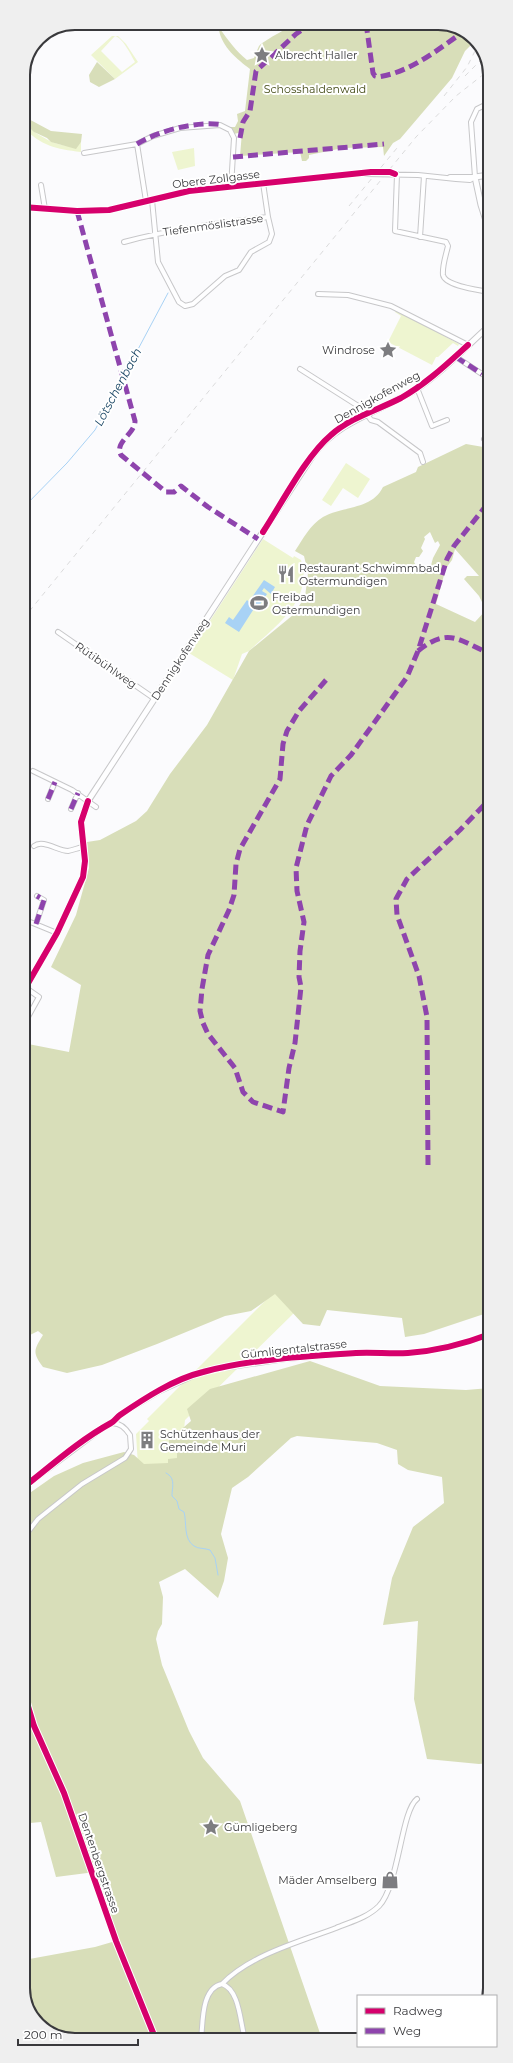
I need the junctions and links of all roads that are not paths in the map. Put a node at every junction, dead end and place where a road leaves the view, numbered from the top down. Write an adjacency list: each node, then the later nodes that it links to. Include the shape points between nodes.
1 (483, 106): 7 (street, via 477,109 471,122)
2 (136, 144): 3 (street); 10 (street, via 180,128 226,126 234,138); 12 (street)
3 (84, 153)
4 (396, 174): 5 (street, Obere Zollgasse); 8 (street, Obere Zollgasse, via 366,174); 18 (street, via 395,231)
5 (424, 176): 7 (street, Obere Zollgasse, via 470,180); 18 (street)
6 (483, 176): 7 (street, Obere Zollgasse)
7 (475, 177): 15 (street)
8 (263, 183): 10 (street, Obere Zollgasse); 16 (street, Tiefenmöslistrasse)
9 (41, 185): 14 (street)
10 (231, 187): 11 (street, Obere Zollgasse, via 190,191)
11 (152, 200): 12 (street, Obere Zollgasse); 17 (street)
12 (146, 201): 14 (street, Obere Zollgasse, via 102,211)
13 (30, 208): 14 (street, Obere Zollgasse)
14 (45, 209)
15 (483, 211)
16 (268, 217): 17 (street, Tiefenmöslistrasse, via 196,225); 17 (street, via 272,234 269,242 253,250 239,270 225,276 193,304 187,306 179,302 160,265)
17 (155, 233): 19 (street, Tiefenmöslistrasse)
18 (420, 237): 20 (street, via 448,244 444,270 446,280)
19 (124, 242)
20 (483, 291)
21 (318, 294): 23 (street, via 348,295 391,306)
22 (483, 331): 23 (street, Dennigkofenweg)
23 (468, 345): 24 (street, Dennigkofenweg)
24 (456, 356): 26 (street); 27 (street, Dennigkofenweg)
25 (300, 369): 28 (street)
26 (482, 374)
27 (417, 388): 28 (street, Dennigkofenweg); 29 (street, Dennigkofenweg, via 432,426)
28 (367, 414): 30 (street, Dennigkofenweg, via 371,420 378,422 420,453); 32 (street, Dennigkofenweg, via 342,427 318,448)
29 (447, 420)
30 (423, 462)
31 (58, 632): 32 (street, Rütibühlweg)
32 (154, 699): 37 (street, Dennigkofenweg)
33 (33, 771): 34 (street)
34 (55, 782): 35 (street); 36 (street)
35 (78, 794): 37 (street); 39 (street)
36 (48, 799)
37 (88, 801): 38 (street); 41 (street, Dennigkofenweg, via 81,822)
38 (96, 806)
39 (71, 809)
40 (34, 846): 41 (street, via 54,846 67,851)
41 (83, 847): 45 (street, Dennigkofenweg, via 83,877)
42 (37, 896): 44 (street, via 44,900)
43 (30, 921): 44 (street)
44 (36, 924): 45 (street)
45 (57, 933): 46 (street, Dennigkofenweg)
46 (30, 981)
47 (30, 992): 48 (street, via 39,997)
48 (30, 1014)
49 (483, 1336): 50 (street, Gümligentalstrasse, via 453,1345 408,1353 357,1353 285,1359 204,1371 160,1391)
50 (113, 1422): 51 (street); 52 (street, via 123,1427 130,1435 131,1446 127,1455 82,1484 38,1519)
51 (30, 1482)
52 (30, 1529)
53 (30, 1713): 56 (street, Dentenbergstrasse, via 64,1793 116,1940)
54 (418, 1799): 55 (street, via 411,1810 386,1895 377,1908 357,1920 271,1953 245,1967)
55 (222, 1984): 57 (street, via 214,1987 208,1994); 58 (street, via 234,1995)
56 (153, 2033)
57 (202, 2033)
58 (243, 2033)

